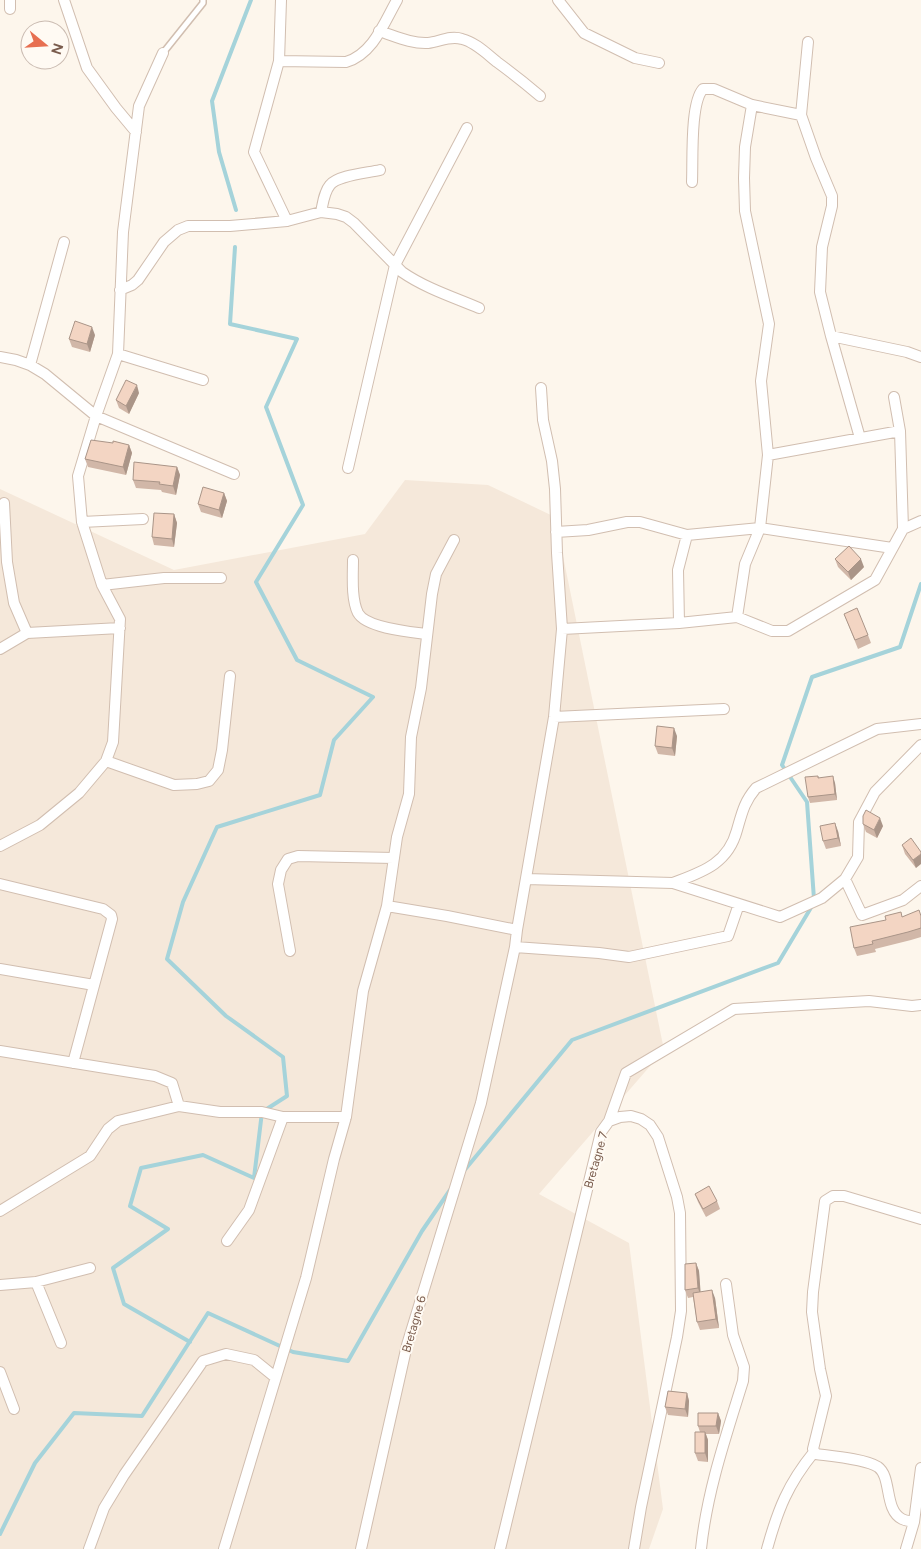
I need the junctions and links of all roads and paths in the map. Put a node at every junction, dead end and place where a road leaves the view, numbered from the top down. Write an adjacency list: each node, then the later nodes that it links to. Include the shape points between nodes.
1 (64, 0): 15 (street, via 87,68)
2 (203, 0): 8 (lane)
3 (281, 0): 9 (street)
4 (397, 0): 6 (street)
5 (558, 0): 10 (street, via 584,33 635,58)
6 (379, 31): 9 (street, via 366,51 355,60); 11 (street, via 421,43 462,38)
7 (808, 42): 13 (street)
8 (163, 54): 15 (street, via 139,106)
9 (279, 61): 19 (street, via 254,152)
10 (659, 64)
11 (540, 96)
12 (752, 105): 13 (street); 17 (street, via 714,89 699,92 694,112); 35 (street, via 745,147 745,211 769,324 761,381)
13 (801, 115): 24 (street, via 832,196 820,274 820,292)
14 (467, 128): 21 (street)
15 (136, 132): 22 (street, via 123,232)
16 (380, 170): 18 (street, via 334,181 325,194)
17 (692, 182)
18 (321, 212): 19 (street); 21 (street, via 346,217)
19 (287, 221): 22 (street, via 188,226 178,230 164,242 138,280)
20 (64, 242): 28 (street)
21 (395, 265): 23 (street, via 421,284); 36 (street)
22 (120, 290): 25 (street)
23 (479, 308)
24 (831, 336): 26 (street); 34 (street)
25 (118, 354): 29 (street); 32 (street)
26 (921, 357)
27 (0, 358): 28 (street)
28 (30, 365): 32 (street)
29 (203, 380)
30 (541, 388): 44 (street, Bretagne 6, via 555,489)
31 (894, 397): 33 (street)
32 (96, 416): 37 (street); 41 (street, via 78,476)
33 (900, 431): 34 (street); 43 (street)
34 (860, 438): 35 (street)
35 (768, 455): 42 (street)
36 (348, 468)
37 (234, 474)
38 (4, 503): 55 (street, via 11,587)
39 (143, 519): 41 (street)
40 (921, 521): 43 (street)
41 (82, 522): 50 (street)
42 (760, 528): 45 (street); 47 (street); 51 (street, via 745,564)
43 (903, 529): 47 (street)
44 (556, 532): 45 (street, via 640,522); 54 (street, Bretagne 6)
45 (687, 535): 52 (street, via 678,570)
46 (454, 540): 56 (street, via 436,574)
47 (892, 548): 51 (street, via 875,580 788,632 772,631)
48 (353, 560): 56 (street, via 355,601 363,619)
49 (221, 578): 50 (street, via 178,577)
50 (102, 585): 53 (street, via 120,619)
51 (737, 617): 52 (street)
52 (679, 623): 54 (street)
53 (120, 628): 55 (street); 63 (street, via 113,742)
54 (562, 630): 60 (street, Bretagne 6)
55 (27, 633): 57 (street)
56 (427, 634): 65 (street, via 411,737 409,794)
57 (0, 649)
58 (230, 676): 63 (street, via 222,750 218,770 209,781 174,784)
59 (724, 709): 60 (street)
60 (554, 717): 66 (street, Bretagne 6)
61 (921, 724): 68 (street, via 877,729 756,788 743,808 730,848 705,871)
62 (921, 745): 67 (street, via 875,792 859,822 858,857)
63 (106, 761): 64 (street, via 79,793 40,825)
64 (0, 846)
65 (394, 858): 72 (street); 75 (street, via 298,856 288,859 278,884)
66 (526, 878): 68 (street); 73 (street, Bretagne 6)
67 (845, 879): 70 (street, via 862,915 903,900); 71 (street, via 822,898 780,918)
68 (673, 883): 71 (street)
69 (0, 884): 77 (street, via 103,909 111,915)
70 (921, 886)
71 (739, 904): 74 (street, via 728,936 629,957)
72 (387, 906): 73 (street); 82 (street, via 363,991)
73 (517, 930): 74 (street, Bretagne 6)
74 (514, 947): 101 (street, Bretagne 6, via 481,1103 407,1345)
75 (290, 952)
76 (0, 969): 77 (street)
77 (94, 985): 80 (street)
78 (921, 1005): 84 (street, via 869,1001 734,1009 626,1074)
79 (0, 1051): 80 (street)
80 (73, 1063): 81 (street, via 155,1076 172,1083)
81 (179, 1106): 83 (street, via 220,1112 262,1112); 85 (street, via 118,1121 108,1129 90,1156)
82 (346, 1116): 83 (street); 94 (street, via 306,1278)
83 (283, 1117): 87 (street, via 249,1210)
84 (610, 1121): 102 (street, Bretagne 7, via 601,1132); 103 (street, Bretagne 7, via 631,1116 650,1125 658,1137 680,1213 681,1311)
85 (0, 1211)
86 (921, 1220): 96 (street, via 844,1196 833,1196 826,1201 812,1312 826,1396)
87 (227, 1241)
88 (90, 1268): 89 (street)
89 (36, 1282): 91 (street); 92 (street)
90 (726, 1284): 104 (street, via 733,1335 744,1367 743,1381 703,1522)
91 (0, 1285)
92 (61, 1343)
93 (0, 1372): 95 (street)
94 (275, 1378): 99 (street, via 254,1360 226,1354 203,1361 124,1475 104,1508); 100 (street)
95 (14, 1409)
96 (814, 1452): 98 (street, via 878,1467 885,1476 893,1508 901,1518); 105 (street, via 791,1484 776,1517)
97 (921, 1468): 98 (street)
98 (914, 1522): 106 (street)
99 (89, 1549)
100 (224, 1549)
101 (361, 1549)
102 (500, 1549)
103 (634, 1549)
104 (700, 1549)
105 (767, 1549)
106 (906, 1549)

